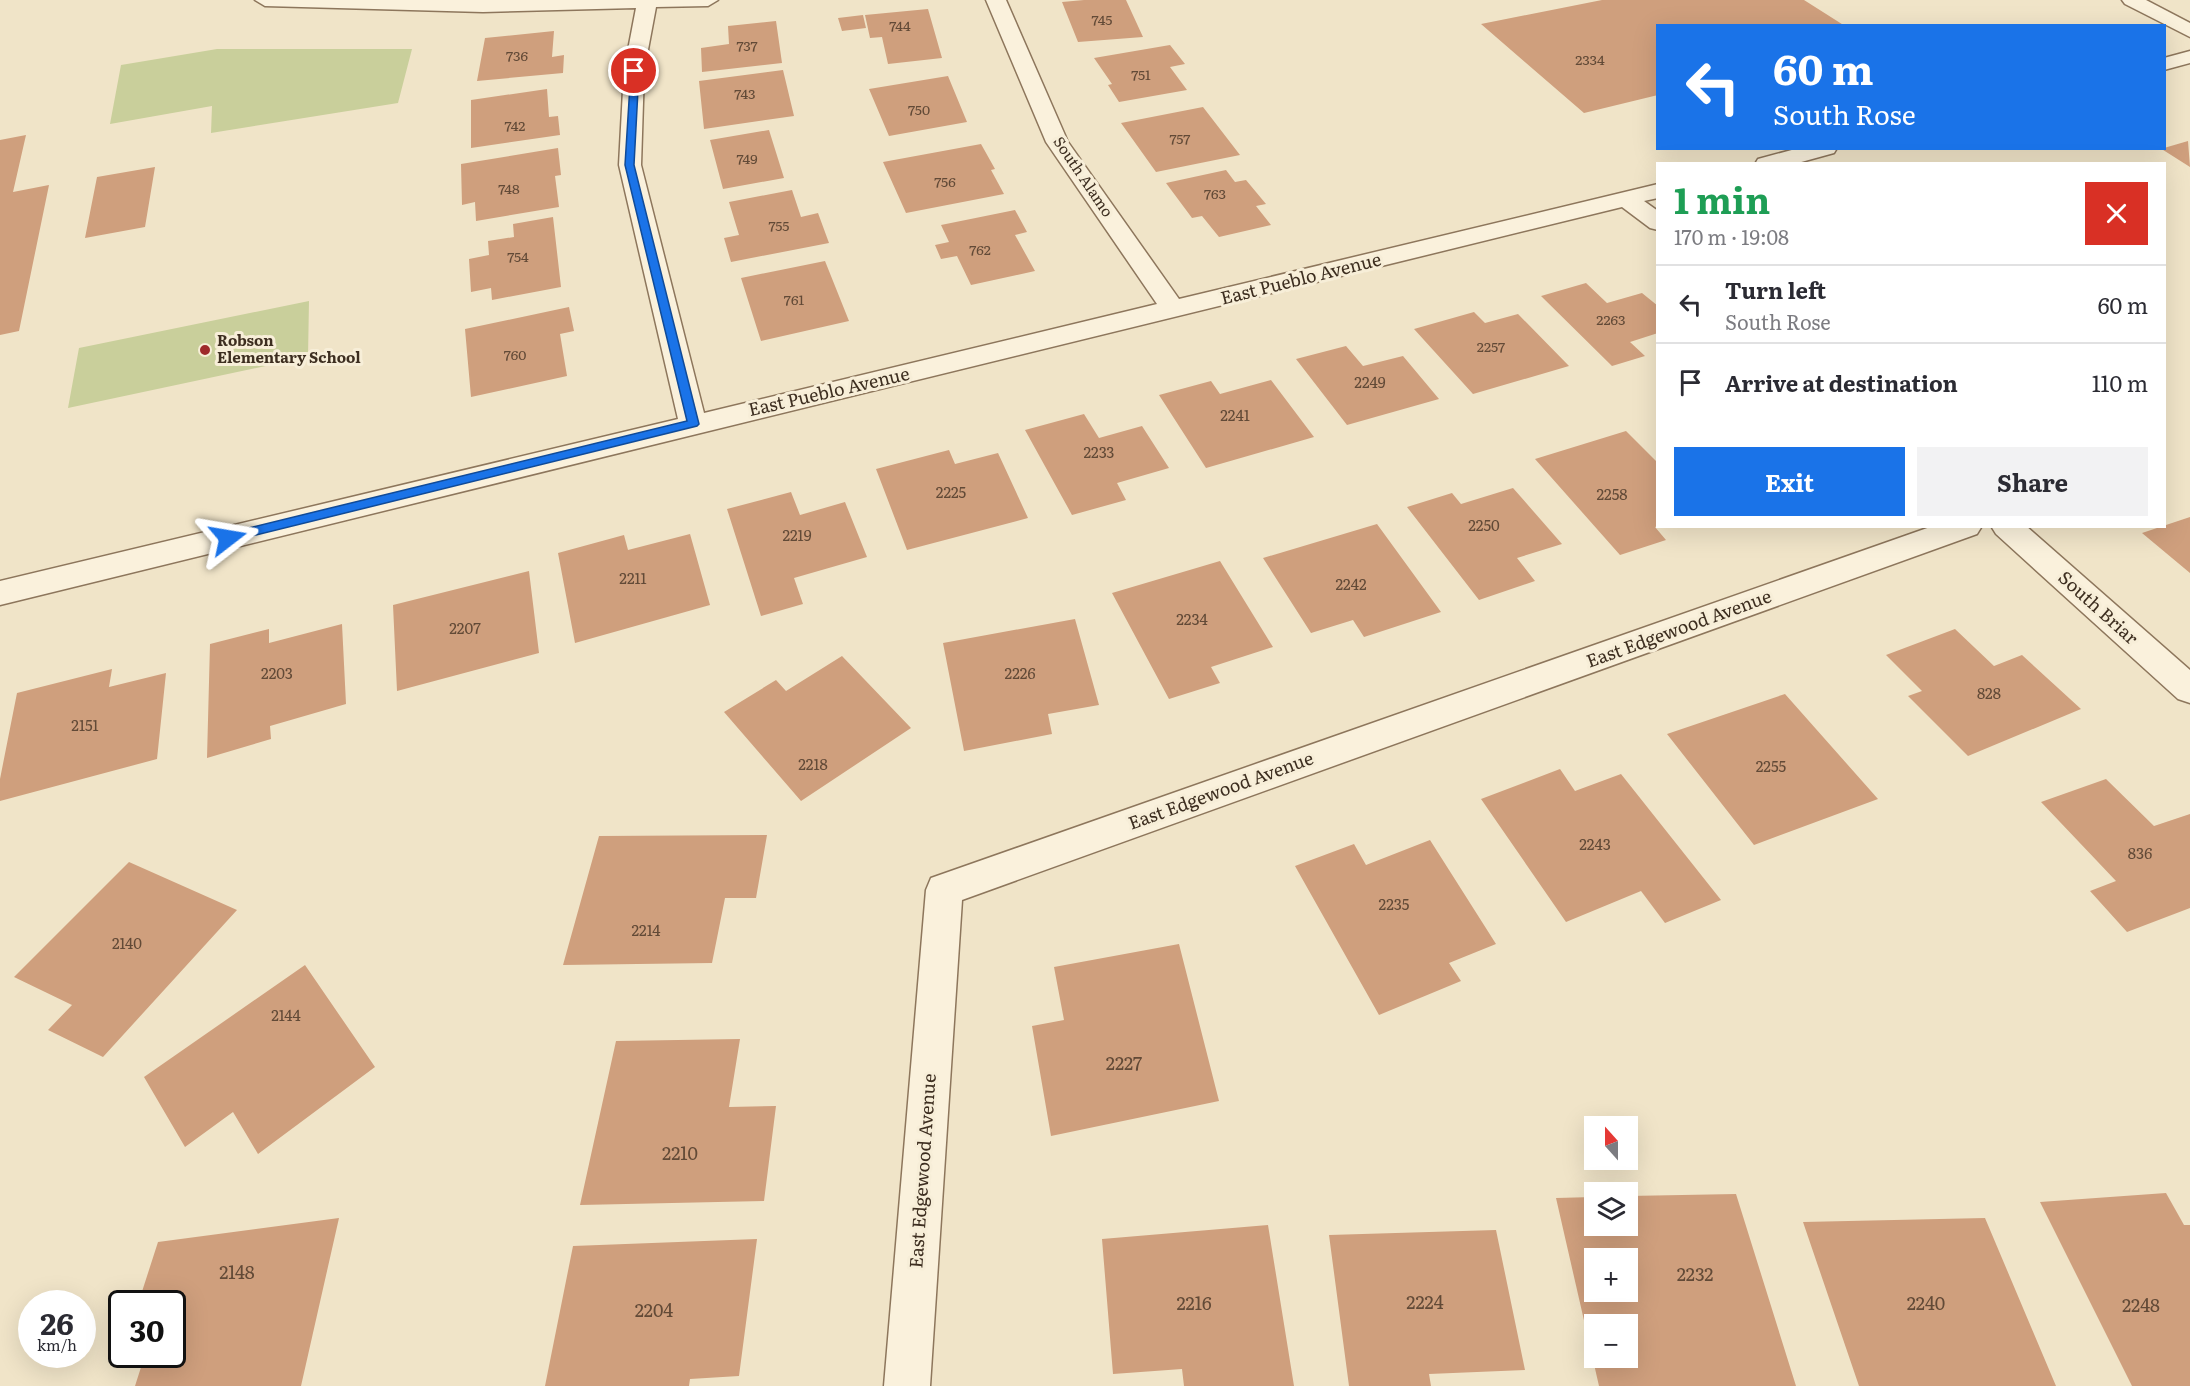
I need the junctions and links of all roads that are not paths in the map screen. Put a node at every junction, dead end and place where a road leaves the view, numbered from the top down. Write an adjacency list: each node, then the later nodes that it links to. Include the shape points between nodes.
1 (265, 0): 5 (street, via 483,6)
2 (708, 0): 5 (street)
3 (996, 0): 14 (street, South Alamo, via 1057,142)
4 (2132, 0): 6 (street)
5 (647, 2): 15 (street, via 634,71 630,165)
6 (2190, 31)
7 (2190, 57): 8 (street)
8 (2166, 63)
9 (1818, 150): 10 (street)
10 (1774, 162)
11 (1656, 192): 12 (street, East Pueblo Avenue)
12 (1626, 199): 13 (street); 14 (street, East Pueblo Avenue)
13 (1656, 222)
14 (1174, 310): 15 (street, East Pueblo Avenue)
15 (693, 424): 18 (street, East Pueblo Avenue)
16 (1961, 528): 20 (street, East Edgewood Avenue, via 944,890)
17 (2008, 528): 19 (street, South Briar)
18 (0, 593)
19 (2190, 690)
20 (908, 1386)

